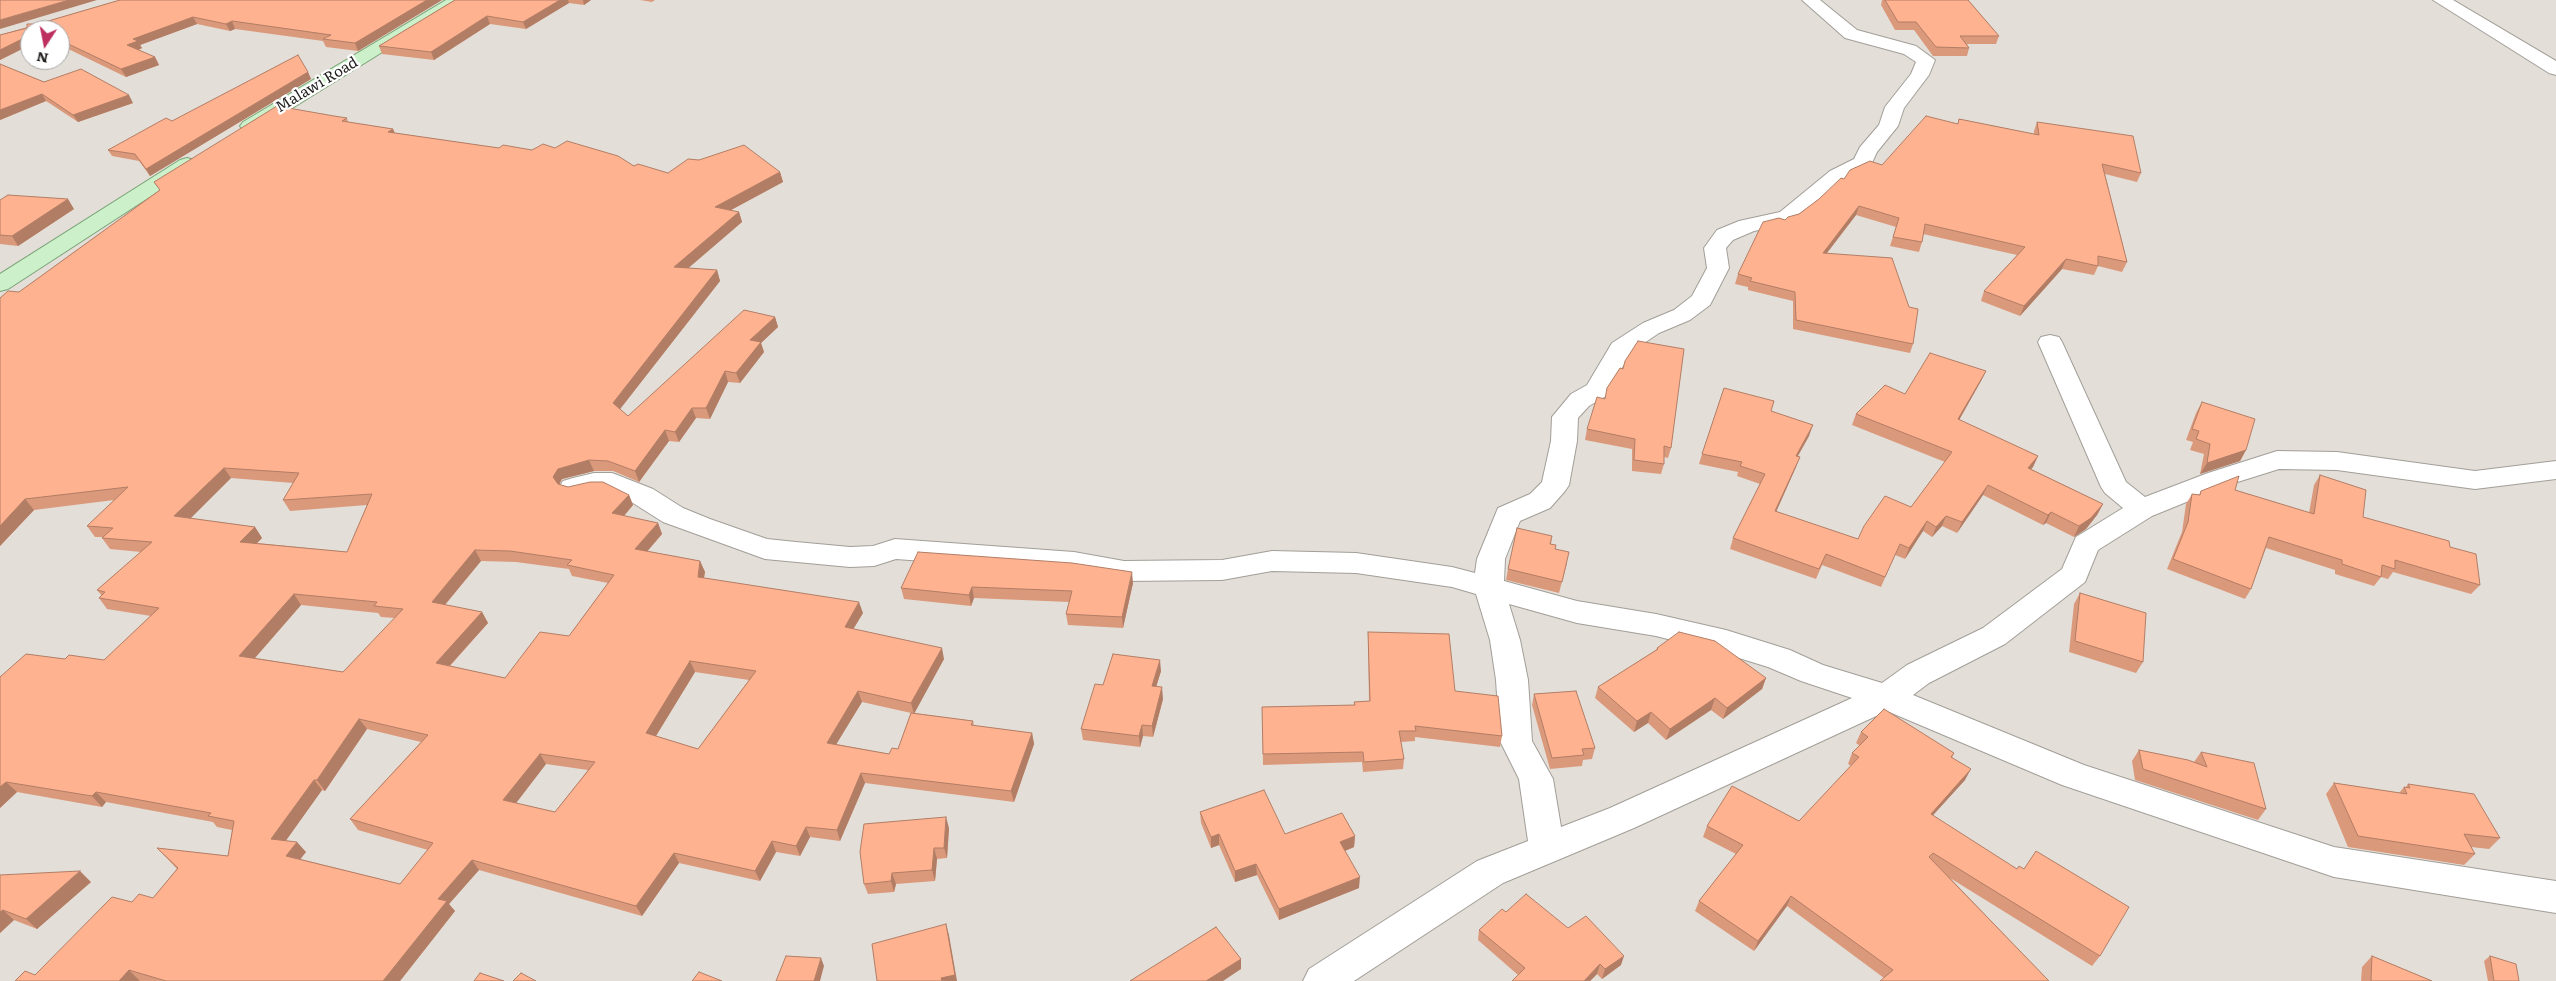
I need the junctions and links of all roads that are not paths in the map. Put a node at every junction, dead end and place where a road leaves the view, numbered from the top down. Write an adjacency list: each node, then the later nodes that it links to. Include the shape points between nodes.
1 (458, 0): 5 (main road, Malawi Road)
2 (1810, 0): 12 (street, via 1851,34 1910,50 1926,60 1920,74 1895,107 1888,126 1867,151 1863,163 1837,175 1787,217 1725,234 1715,248 1718,268 1702,300 1682,315 1650,328 1621,348 1598,390 1580,400 1565,417 1564,441 1555,485 1540,501 1508,515 1491,559)
3 (2441, 0): 4 (street)
4 (2556, 69)
5 (232, 136)
6 (207, 152): 7 (main road)
7 (0, 284)
8 (2050, 342): 11 (street, via 2115,488)
9 (2556, 470): 11 (street, via 2475,480 2337,461 2277,460)
10 (573, 487): 12 (street, via 612,482 673,515 765,549 850,557 874,556 895,549 1074,562 1124,571 1222,570 1272,561 1356,564 1452,576)
11 (2142, 509): 13 (street, via 2086,544 2075,575 1994,636 1918,674)
12 (1489, 588): 13 (street, via 1577,612 1656,625 1726,642); 14 (street, via 1505,640 1512,680 1516,741 1536,779)
13 (1886, 697): 14 (street, via 1622,818); 15 (street, via 2074,775 2334,862)
14 (1547, 848): 16 (street, via 1490,872)
15 (2556, 897)
16 (1322, 981)

